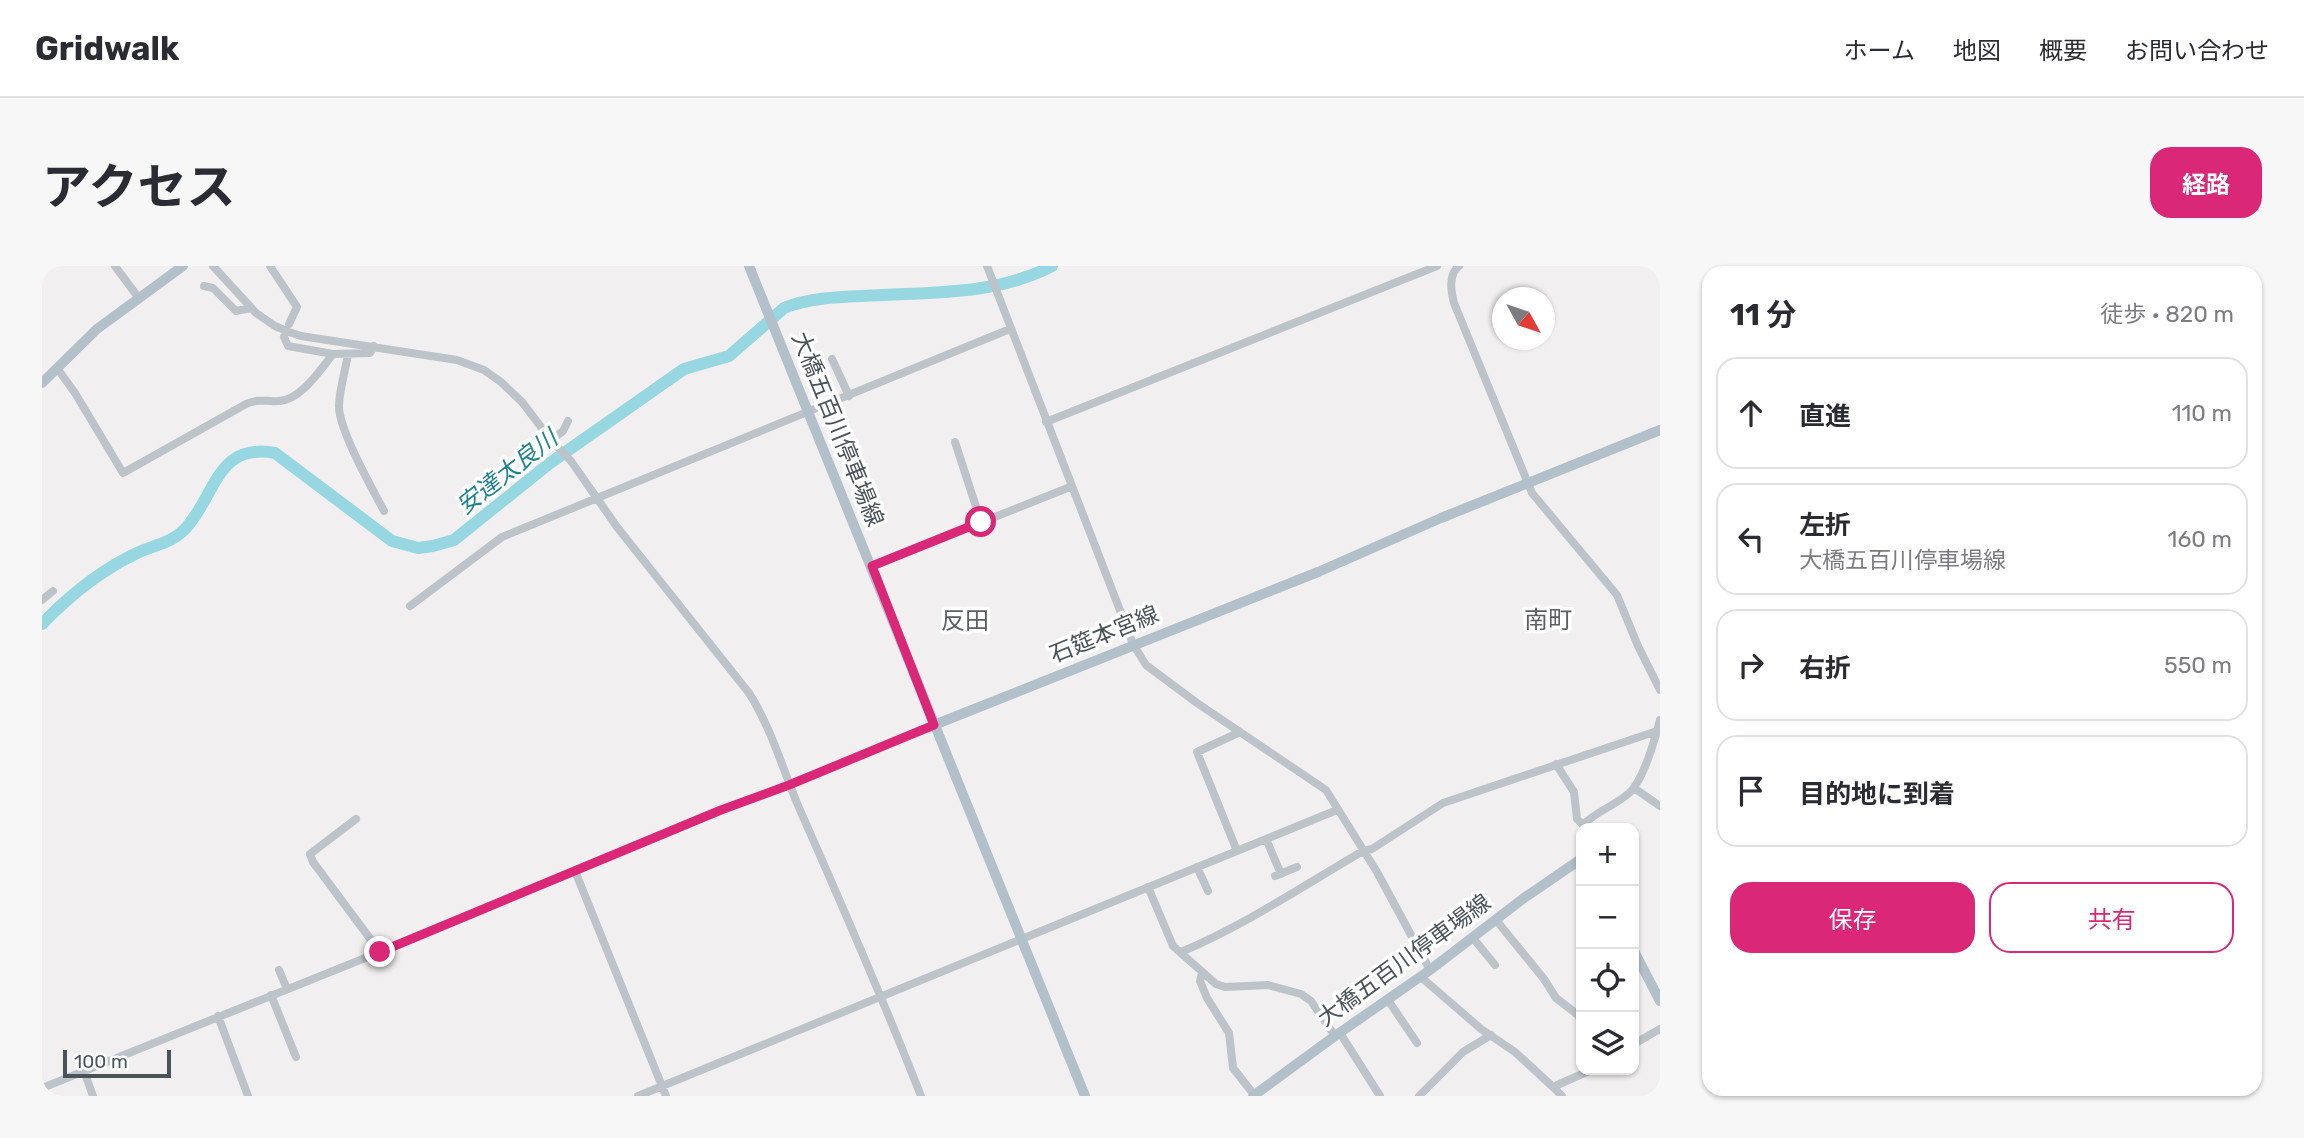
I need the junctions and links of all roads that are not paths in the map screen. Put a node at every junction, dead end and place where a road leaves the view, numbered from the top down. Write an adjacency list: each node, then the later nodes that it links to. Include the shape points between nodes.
1 (115, 266): 10 (street)
2 (183, 266): 10 (main road)
3 (213, 266): 11 (street)
4 (270, 266): 12 (street, via 297,307)
5 (749, 266): 22 (main road, 大橋五百川停車場線)
6 (1437, 266): 24 (street)
7 (1453, 267): 28 (street, via 1454,303)
8 (988, 270): 13 (street)
9 (204, 286): 11 (street, via 213,288 236,311)
10 (138, 297): 19 (main road)
11 (251, 308): 15 (street, via 275,326 301,336)
12 (289, 324)
13 (1010, 329): 21 (street); 24 (street)
14 (284, 337): 16 (street, via 288,346)
15 (374, 346): 17 (street, via 370,353); 26 (street, via 457,360 484,370 513,393)
16 (332, 354): 17 (street); 19 (street, via 288,399 246,404 123,473)
17 (348, 355): 31 (street, via 338,406 359,463)
18 (832, 359): 21 (street)
19 (57, 369): 20 (main road)
20 (42, 383)
21 (849, 396): 22 (street)
22 (808, 413): 30 (street); 33 (main road, 大橋五百川停車場線)
23 (568, 421): 26 (street)
24 (1046, 422): 29 (street)
25 (1660, 430): 28 (main road, 石筵本宮線)
26 (553, 441): 30 (street)
27 (954, 442): 32 (street)
28 (1528, 484): 37 (main road, 石筵本宮線); 38 (street, via 1618,595)
29 (1070, 486): 32 (street); 37 (street)
30 (597, 500): 36 (street, via 502,537); 44 (street, via 749,693 763,715)
31 (384, 511)
32 (981, 522): 33 (street)
33 (872, 566): 40 (main road, 大橋五百川停車場線)
34 (53, 591): 35 (street)
35 (42, 600)
36 (410, 606)
37 (1133, 644): 40 (main road, 石筵本宮線); 42 (street, via 1146,665)
38 (1660, 690)
39 (1660, 720): 41 (street)
40 (934, 725): 44 (street); 62 (main road)
41 (1657, 731): 43 (street); 45 (street)
42 (1240, 732): 47 (street, via 1326,790); 52 (street, via 1197,752)
43 (1556, 764): 49 (street, via 1574,792); 53 (street, via 1443,803)
44 (789, 785): 57 (street); 72 (street)
45 (1634, 788): 46 (street); 50 (street)
46 (1660, 806)
47 (1337, 810): 51 (street); 53 (street)
48 (356, 819): 63 (street, via 310,854)
49 (1580, 823)
50 (1588, 823)
51 (1266, 839): 52 (street); 56 (street, via 1278,875)
52 (1237, 851): 55 (street)
53 (1363, 851): 64 (street, via 1213,939); 69 (street)
54 (1576, 863): 60 (main road, 大橋五百川停車場線)
55 (1197, 867): 58 (street); 59 (street)
56 (1297, 867)
57 (575, 872): 63 (street); 85 (street)
58 (1149, 887): 62 (street); 64 (street, via 1169,939)
59 (1208, 891)
60 (1496, 920): 61 (main road, 大橋五百川停車場線); 75 (street, via 1556,998)
61 (1473, 938): 66 (street); 69 (main road, 大橋五百川停車場線)
62 (1022, 939): 72 (street); 93 (main road)
63 (380, 952): 70 (street)
64 (1181, 952): 68 (street)
65 (1639, 961): 74 (main road)
66 (1495, 965)
67 (279, 970): 70 (street)
68 (1202, 972): 78 (street, via 1226,987 1268,985 1301,995); 94 (street, via 1200,981 1207,998 1229,1033 1233,1068)
69 (1426, 974): 73 (main road, 大橋五百川停車場線); 79 (street, via 1462,1014)
70 (287, 989): 71 (street)
71 (271, 995): 76 (street); 82 (street)
72 (882, 995): 85 (street); 92 (street)
73 (1388, 1000): 78 (main road, 大橋五百川停車場線); 81 (street)
74 (1660, 1001)
75 (1576, 1013)
76 (218, 1016): 83 (street); 89 (street)
77 (1660, 1029): 80 (street)
78 (1337, 1034): 94 (main road, 大橋五百川停車場線); 95 (street)
79 (1491, 1035): 86 (street); 96 (street, via 1463,1052)
80 (1639, 1041)
81 (1418, 1044)
82 (296, 1057)
83 (84, 1071): 87 (street); 88 (street)
84 (1580, 1075): 86 (street)
85 (662, 1086): 90 (street); 91 (street)
86 (1553, 1087): 97 (street)
87 (42, 1088)
88 (93, 1096)
89 (248, 1096)
90 (638, 1096)
91 (666, 1096)
92 (921, 1096)
93 (1085, 1096)
94 (1254, 1096)
95 (1380, 1096)
96 (1419, 1096)
97 (1562, 1096)

